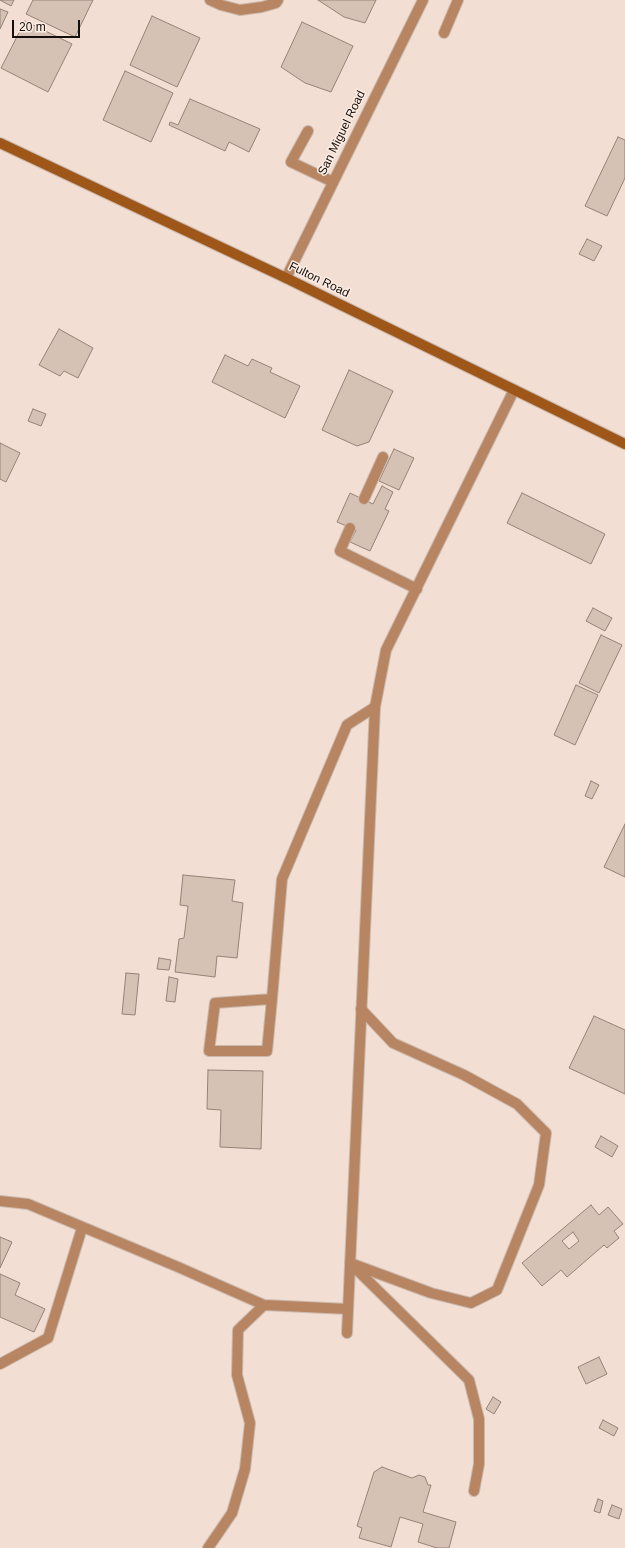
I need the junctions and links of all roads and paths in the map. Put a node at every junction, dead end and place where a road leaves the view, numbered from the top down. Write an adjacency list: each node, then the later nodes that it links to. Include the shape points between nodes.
1 (210, 0): 2 (street, via 240,10 262,7)
2 (278, 0)
3 (422, 0): 8 (street, San Miguel Road)
4 (458, 0): 5 (street)
5 (444, 33)
6 (308, 131): 8 (street, via 291,162)
7 (0, 143): 9 (main road, Fulton Road)
8 (333, 182): 9 (street, San Miguel Road)
9 (286, 278): 10 (main road, Fulton Road)
10 (514, 390): 11 (main road, Fulton Road); 15 (street)
11 (625, 444)
12 (383, 457): 13 (street)
13 (364, 499)
14 (350, 528): 15 (street, via 340,551)
15 (417, 589): 16 (street, via 386,650)
16 (375, 707): 17 (street, via 347,725 282,878); 18 (street)
17 (272, 999): 17 (street, via 267,1050 209,1051 215,1003)
18 (361, 1009): 21 (street); 21 (street, via 393,1043 464,1075 517,1104 546,1133 539,1185 497,1290 471,1303 431,1293)
19 (0, 1201): 20 (street, via 28,1204)
20 (82, 1228): 22 (street); 25 (street, via 48,1338)
21 (350, 1264): 23 (street); 26 (street, via 469,1380 479,1419 479,1464)
22 (264, 1305): 23 (street); 27 (street, via 238,1330 237,1375 250,1424 245,1469 232,1513)
23 (348, 1309): 24 (street)
24 (347, 1334)
25 (0, 1364)
26 (474, 1491)
27 (208, 1548)

